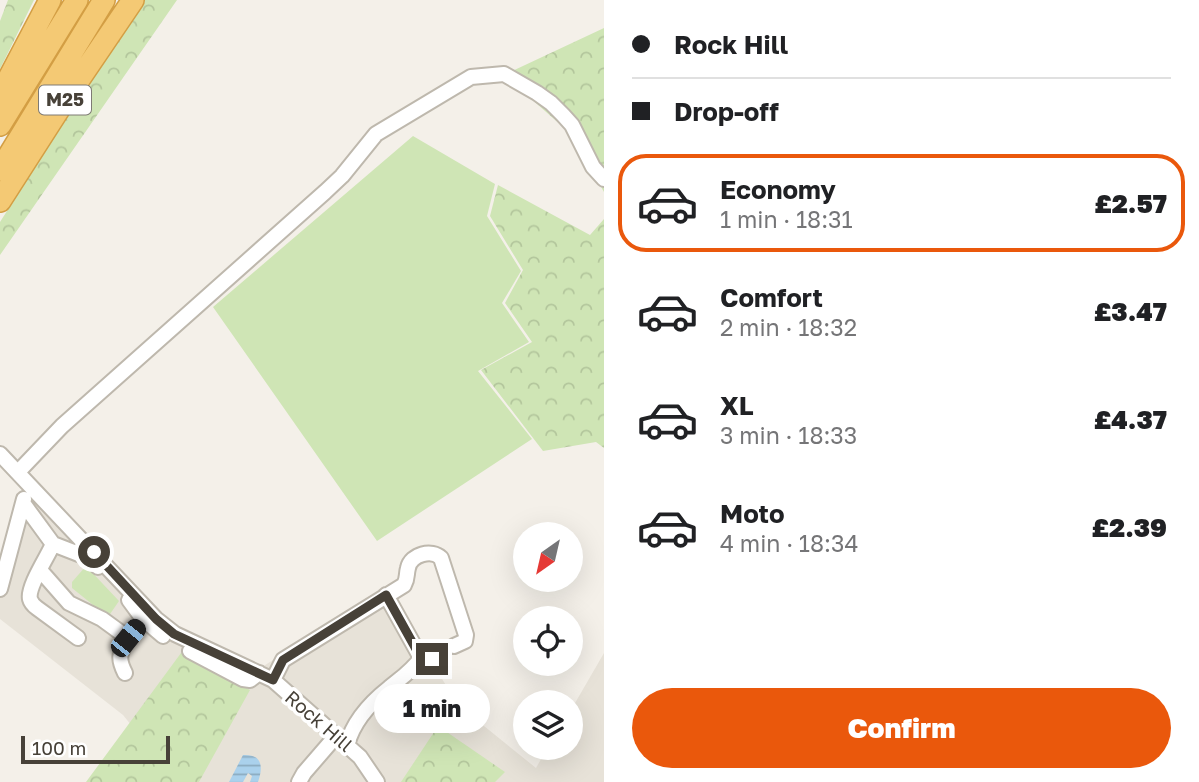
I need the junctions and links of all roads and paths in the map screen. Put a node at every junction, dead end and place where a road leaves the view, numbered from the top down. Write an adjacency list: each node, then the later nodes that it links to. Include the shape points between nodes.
1 (50, 0): 5 (highway)
2 (77, 0): 6 (highway, M25)
3 (104, 0): 7 (highway, M25)
4 (133, 0): 9 (highway, M25)
5 (0, 95)
6 (0, 125)
7 (0, 170)
8 (604, 179): 11 (street, via 572,125 551,103 504,74 471,77 376,134 325,192 62,426)
9 (0, 201)
10 (0, 454): 11 (street, Rock Hill)
11 (23, 477): 12 (street); 24 (street, Rock Hill, via 174,634)
12 (23, 503): 13 (street); 15 (street)
13 (54, 544): 14 (street); 17 (street, via 89,558)
14 (40, 570): 18 (street, via 30,589 31,603); 19 (street, via 69,603)
15 (0, 589)
16 (386, 595): 20 (street, via 404,584 411,561 438,554 467,638); 22 (street); 25 (street, via 283,660)
17 (143, 620): 19 (street); 24 (street, via 243,679)
18 (78, 638)
19 (128, 638): 23 (street, via 119,655)
20 (454, 646)
21 (440, 655): 22 (street)
22 (421, 658): 26 (street)
23 (125, 673)
24 (259, 673): 25 (street, Rock Hill)
25 (273, 680): 26 (street, Rock Hill)
26 (342, 740): 27 (street, via 304,772); 28 (street, Rock Hill)
27 (299, 782)
28 (377, 782)

